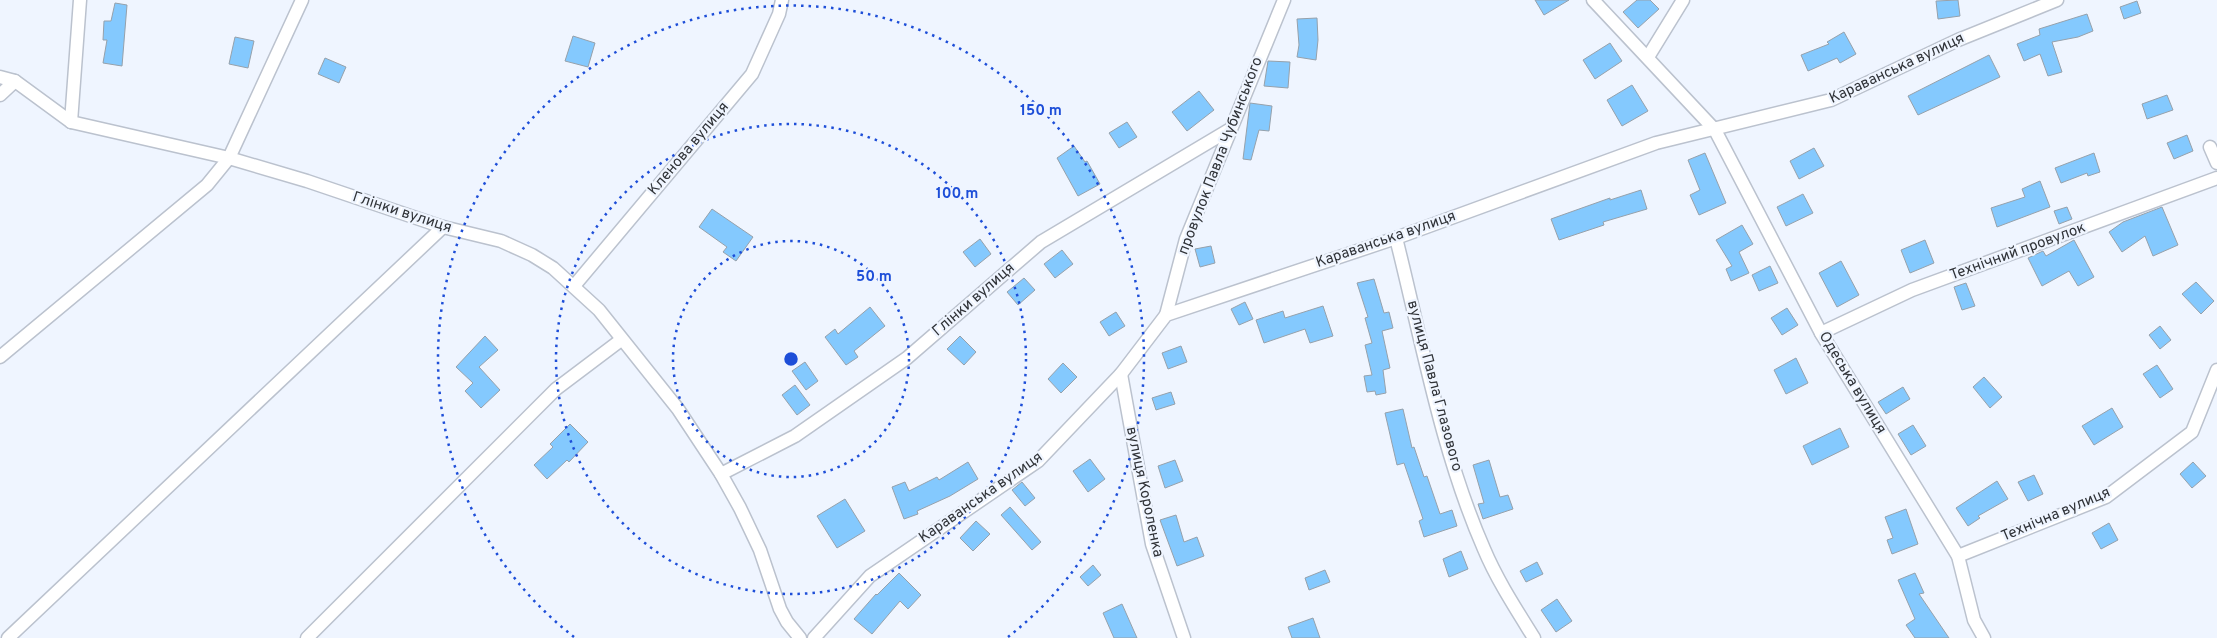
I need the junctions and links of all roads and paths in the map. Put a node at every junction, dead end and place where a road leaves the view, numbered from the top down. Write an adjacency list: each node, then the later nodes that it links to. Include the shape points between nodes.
1 (80, 0): 12 (street)
2 (302, 0): 16 (street)
3 (782, 0): 21 (street, Кленова вулиця, via 752,74)
4 (1284, 0): 13 (street, провулок Павла Чубинського)
5 (1593, 0): 8 (street, Одеська вулиця)
6 (1684, 0): 8 (street)
7 (2057, 0): 14 (street, Караванська вулиця, via 1958,40 1831,100)
8 (1648, 56): 14 (street, Одеська вулиця)
9 (0, 77): 10 (street, Глінки вулиця)
10 (15, 81): 11 (street); 12 (street, Глінки вулиця)
11 (0, 95)
12 (71, 122): 16 (street, Глінки вулиця)
13 (1229, 130): 22 (street, провулок Павла Чубинського, via 1186,239); 28 (street, Глінки вулиця, via 1041,242 906,358 794,436)
14 (1715, 130): 20 (street, Караванська вулиця, via 1656,143); 23 (street, Одеська вулиця)
15 (2210, 147): 17 (street)
16 (229, 158): 19 (street, Глінки вулиця); 25 (street, via 207,185)
17 (2217, 163)
18 (2217, 178): 23 (street, Технічний провулок, via 1912,290)
19 (443, 227): 21 (street, Глінки вулиця, via 501,241 553,268); 30 (street)
20 (1396, 238): 22 (street, Караванська вулиця); 35 (street, вулиця Павла Глазового, via 1448,450 1484,549)
21 (574, 286): 24 (street, Глінки вулиця, via 599,310)
22 (1166, 315): 27 (street, Караванська вулиця)
23 (1821, 333): 29 (street, Одеська вулиця)
24 (622, 340): 28 (street, Глінки вулиця, via 678,409); 31 (street, via 556,389)
25 (0, 357)
26 (2217, 370): 29 (street, Технічна вулиця, via 2192,432 2106,497)
27 (1120, 374): 33 (street, Караванська вулиця, via 1038,460 870,576); 34 (street, вулиця Короленка, via 1152,544)
28 (721, 474): 32 (street, Глінки вулиця, via 760,550 786,622)
29 (1958, 556): 36 (street, Одеська вулиця, via 1974,620)
30 (8, 638)
31 (307, 638)
32 (800, 638)
33 (814, 638)
34 (1184, 638)
35 (1534, 638)
36 (1984, 638)

